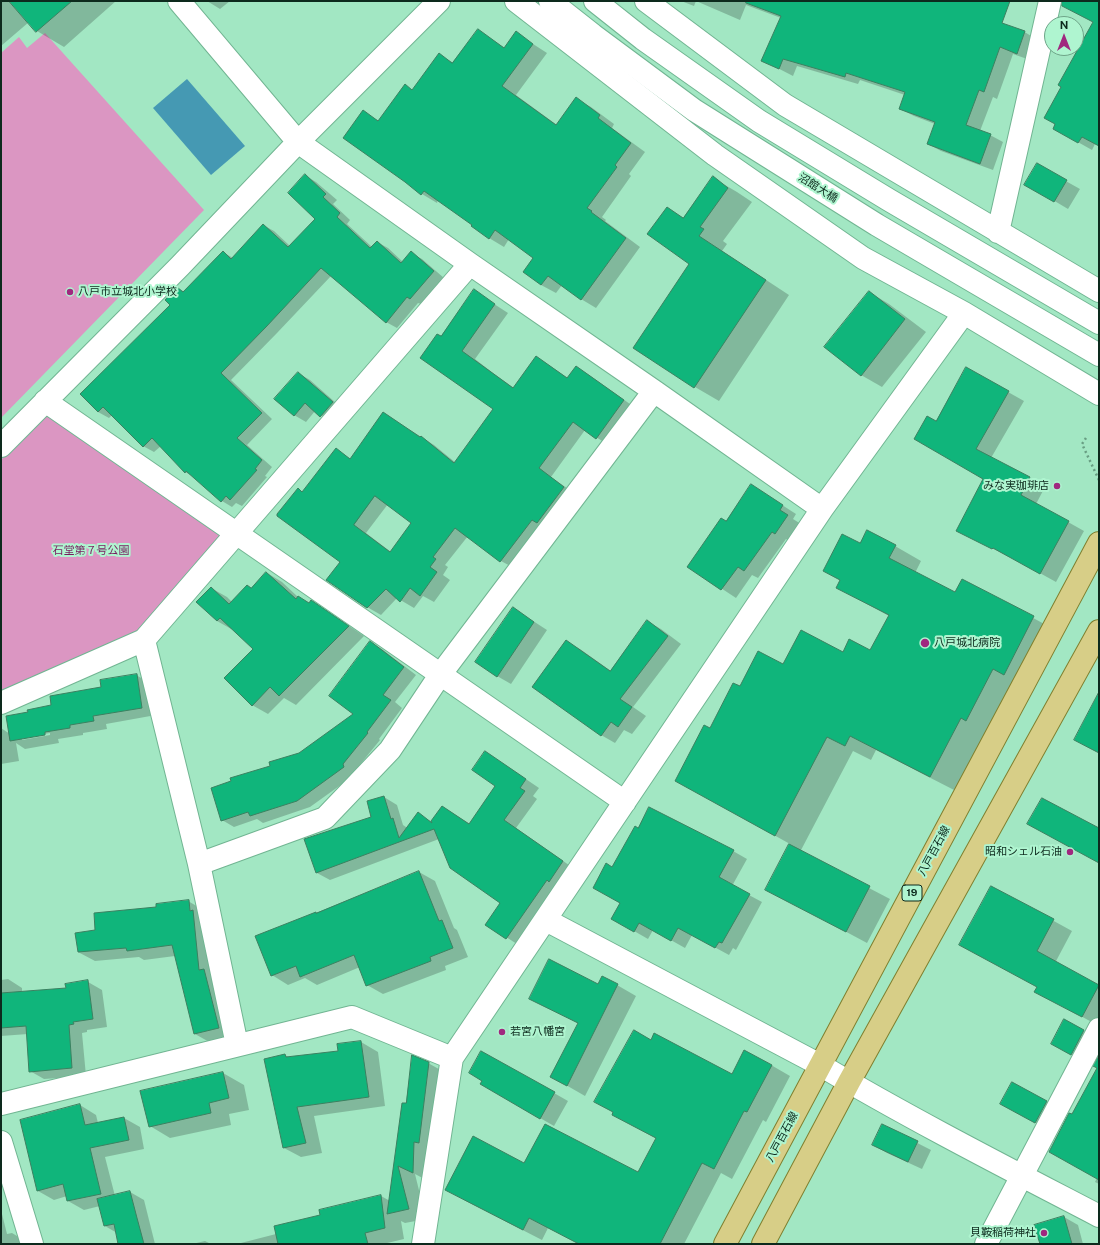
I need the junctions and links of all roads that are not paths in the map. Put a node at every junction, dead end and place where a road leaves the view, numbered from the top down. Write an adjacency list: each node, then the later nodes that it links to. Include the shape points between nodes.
1 (179, 1): 8 (street)
2 (438, 1): 8 (street)
3 (516, 1): 12 (street, via 715,155 863,258)
4 (550, 1): 14 (street, 沼館大橋, via 694,110 877,225)
5 (595, 1): 13 (street, via 643,39 759,121 888,200)
6 (646, 1): 9 (street, via 785,105)
7 (1050, 1): 9 (street)
8 (298, 142): 10 (street); 17 (street, via 180,266)
9 (998, 232): 11 (street)
10 (470, 264): 15 (street); 20 (street)
11 (1099, 291)
12 (964, 313): 16 (street); 19 (street)
13 (1099, 323)
14 (1099, 355)
15 (654, 390): 19 (street); 24 (street)
16 (1099, 394)
17 (45, 401): 18 (street); 20 (street)
18 (1, 446)
19 (822, 509): 26 (street)
20 (237, 533): 23 (street); 24 (street)
21 (1099, 543): 32 (main road, 八戸百石線 / 19)
22 (1099, 631): 33 (main road)
23 (144, 640): 25 (street); 27 (street)
24 (440, 675): 26 (street); 27 (street, via 390,750 325,818)
25 (1, 703)
26 (624, 802): 28 (street)
27 (199, 864): 30 (street)
28 (546, 920): 31 (street); 32 (street)
29 (1099, 1029): 36 (street)
30 (237, 1045): 31 (street, via 352,1017); 34 (street)
31 (452, 1058): 39 (street)
32 (820, 1065): 33 (street); 40 (main road, 八戸百石線 / 19)
33 (849, 1082): 36 (street); 41 (main road)
34 (1, 1104)
35 (1, 1142): 38 (street)
36 (1021, 1175): 37 (street); 42 (street)
37 (1099, 1216)
38 (32, 1244)
39 (422, 1244)
40 (725, 1244)
41 (763, 1244)
42 (986, 1244)

